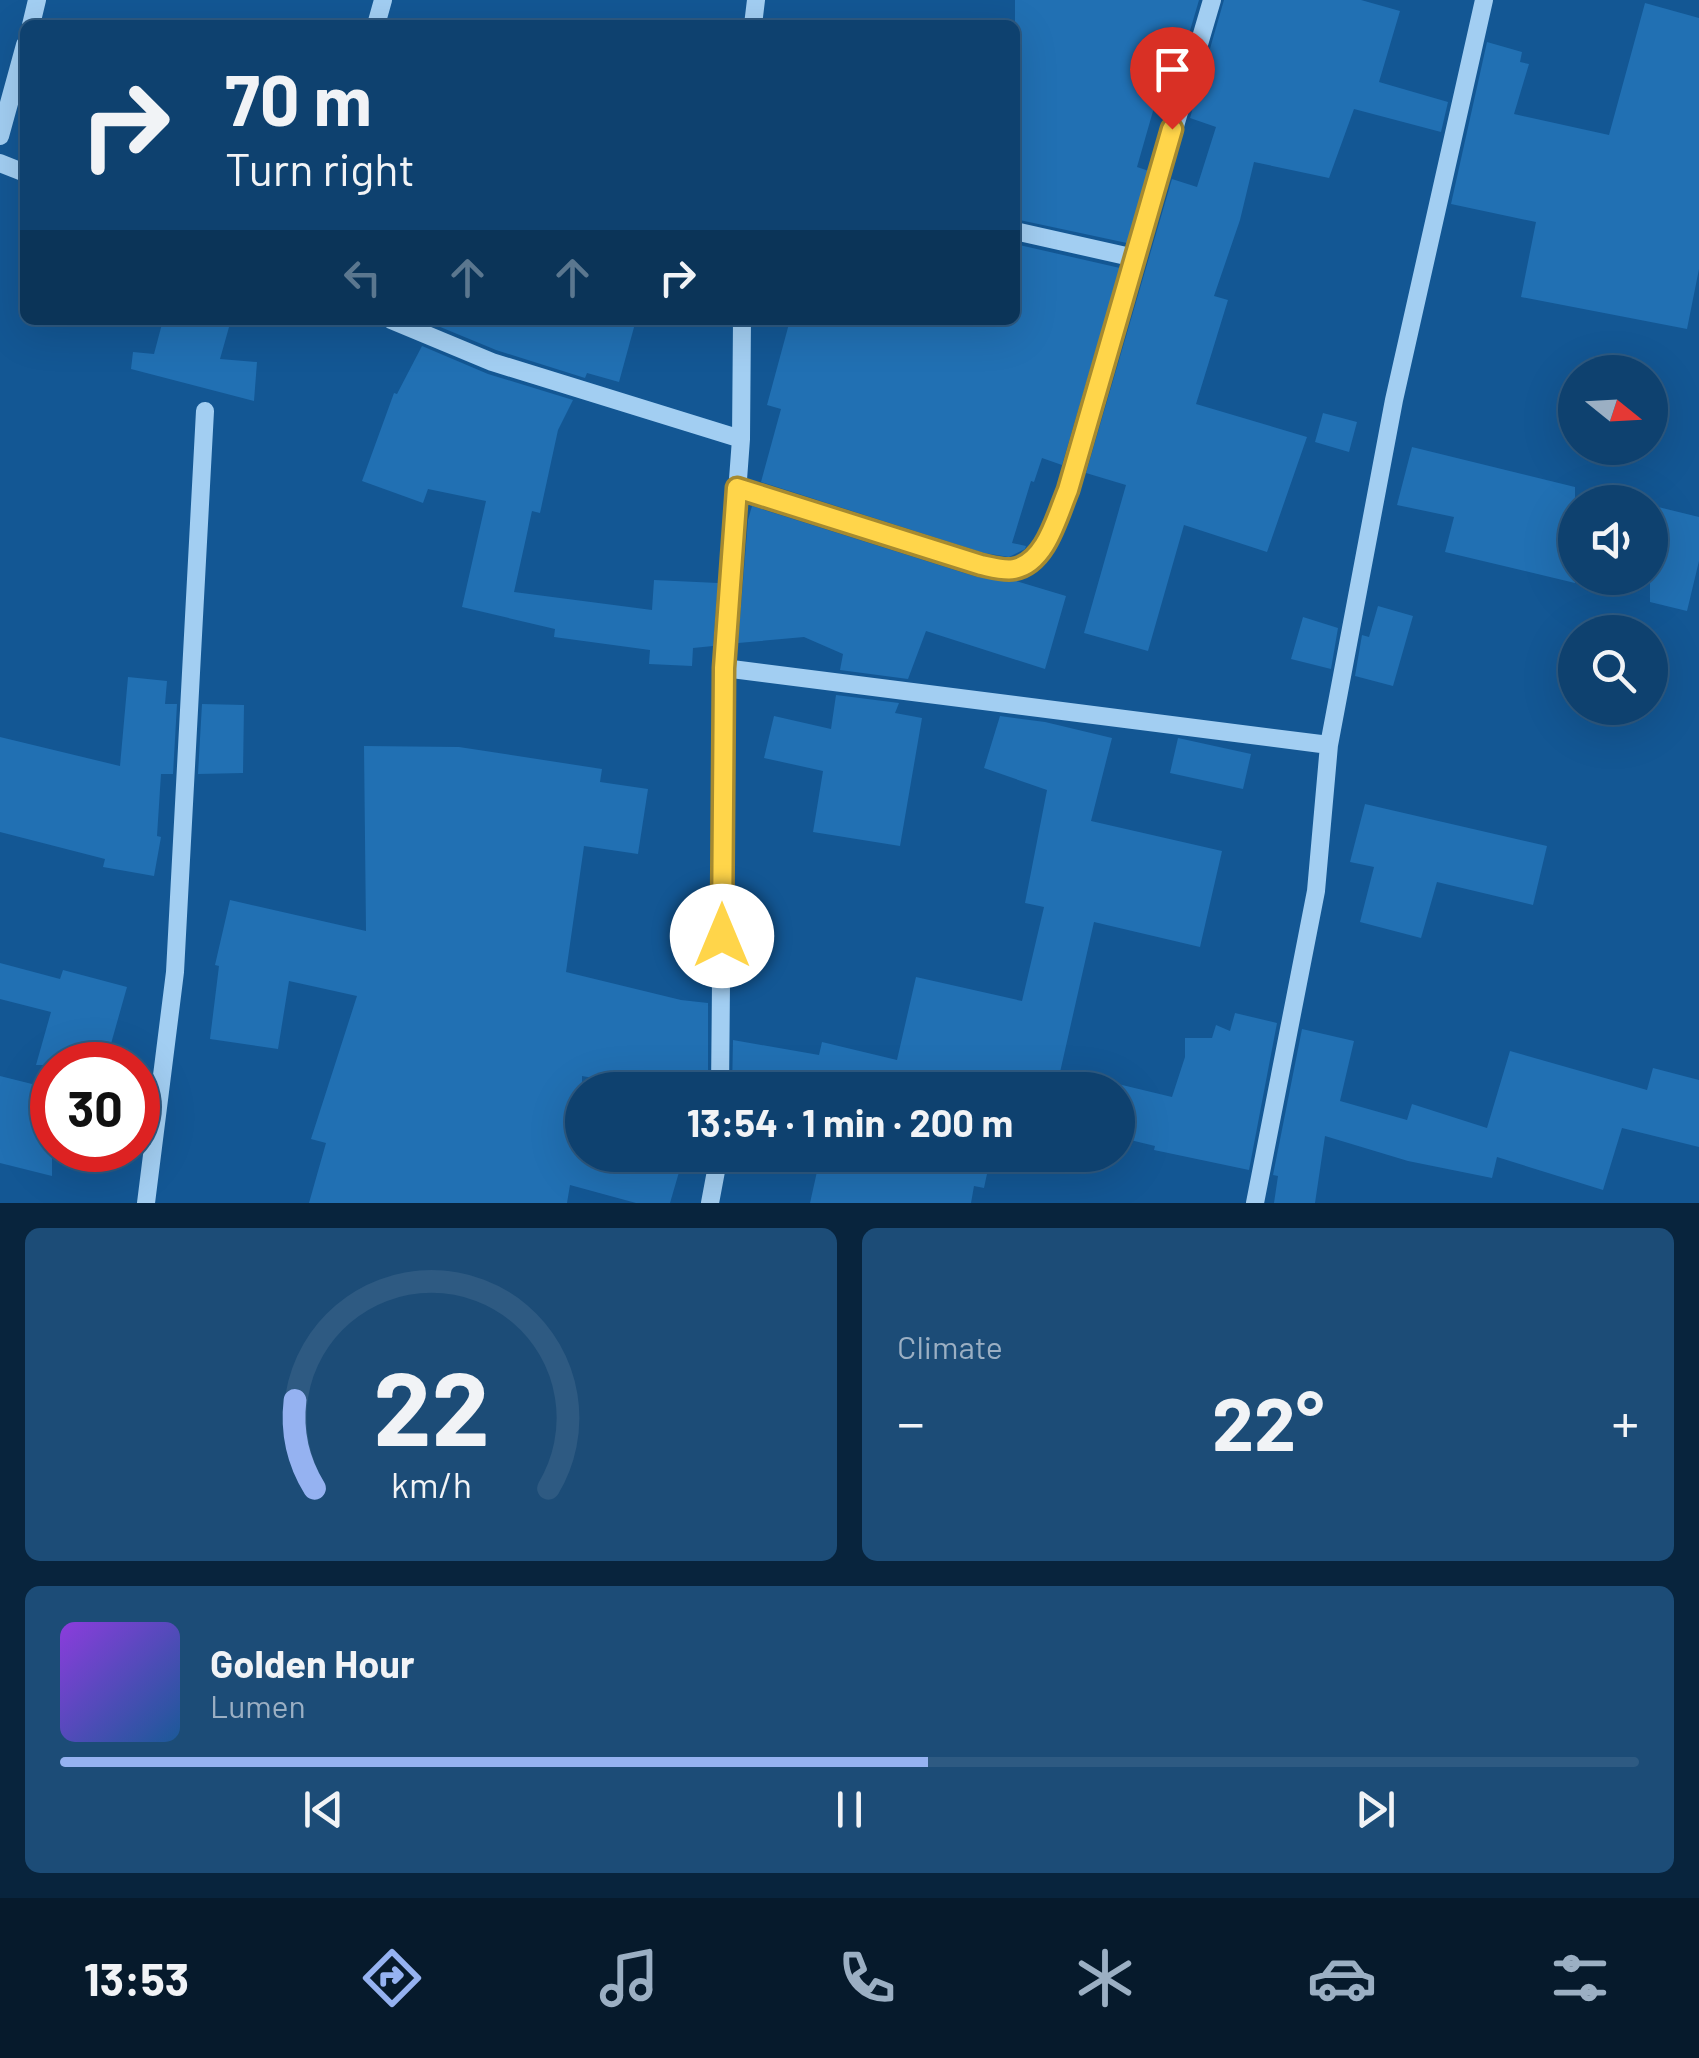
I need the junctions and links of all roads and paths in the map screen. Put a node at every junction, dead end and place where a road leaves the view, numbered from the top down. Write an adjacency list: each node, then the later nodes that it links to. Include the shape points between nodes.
1 (1212, 0): 6 (street)
2 (1484, 0): 13 (street, via 1394,400)
3 (20, 63): 4 (street)
4 (0, 136)
5 (1020, 232): 6 (street)
6 (1136, 258): 11 (street, via 1068,490 1032,562 1012,570 981,565)
7 (403, 325): 10 (street, via 492,362)
8 (742, 325): 10 (street)
9 (205, 411): 16 (street, via 176,972)
10 (741, 439): 11 (street)
11 (737, 488): 12 (street)
12 (724, 668): 13 (street); 14 (street)
13 (1329, 745): 18 (street, via 1316,891)
14 (720, 1072)
15 (716, 1172): 17 (street)
16 (146, 1203)
17 (710, 1203)
18 (1255, 1203)

